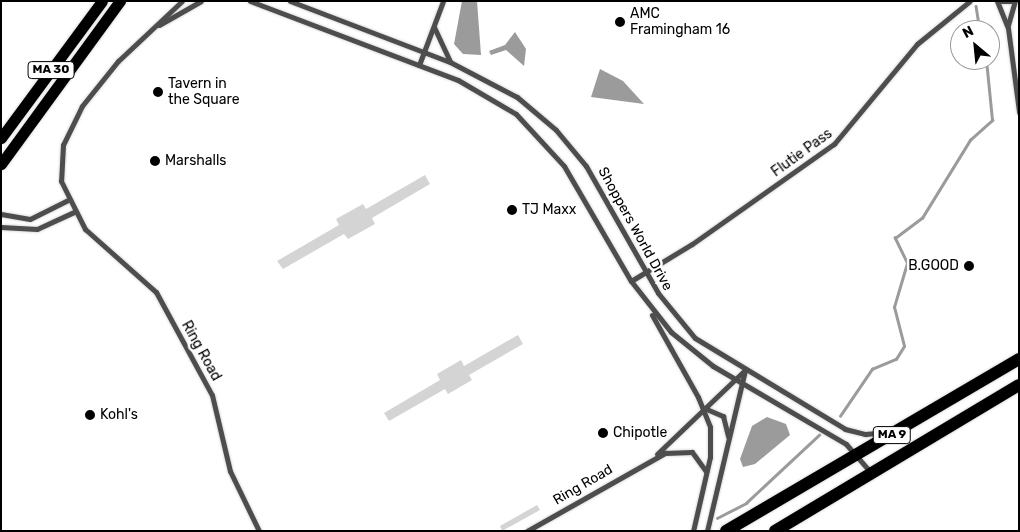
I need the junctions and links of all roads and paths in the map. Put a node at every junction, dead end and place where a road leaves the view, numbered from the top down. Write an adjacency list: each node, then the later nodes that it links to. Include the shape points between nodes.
1 (102, 1): 22 (main road, MA 30)
2 (120, 1): 17 (main road, MA 30)
3 (127, 1): 17 (main road)
4 (182, 1): 16 (street, Ring Road)
5 (201, 1): 16 (street, Ring Road)
6 (250, 1): 20 (street, Shoppers World Drive)
7 (290, 1): 18 (street, Shoppers World Drive)
8 (443, 1): 14 (street)
9 (966, 1): 13 (street, Flutie Pass)
10 (970, 1): 13 (street, Flutie Pass)
11 (998, 1): 12 (street); 15 (street)
12 (1014, 1): 15 (street)
13 (956, 11): 28 (street, Flutie Pass, via 916,44 836,143)
14 (434, 26): 18 (street); 19 (street)
15 (1008, 28): 21 (street)
16 (151, 31): 24 (street, Ring Road, via 101,81 70,124 60,167)
17 (95, 36): 23 (main road, MA 30)
18 (424, 52): 19 (street, Shoppers World Drive); 20 (street)
19 (450, 62): 28 (street, Shoppers World Drive, via 517,98 569,144 601,187)
20 (419, 65): 29 (street, Shoppers World Drive, via 488,96 541,138 569,173)
21 (1019, 112)
22 (1, 138)
23 (1, 164)
24 (68, 200): 25 (street, Ring Road); 26 (street, via 35,218)
25 (74, 212): 27 (street, via 37,229); 43 (street, Ring Road, via 85,229 156,292 214,400 230,471)
26 (1, 214)
27 (1, 227)
28 (646, 272): 29 (street, Flutie Pass); 32 (street, Shoppers World Drive, via 689,332)
29 (631, 281): 30 (street, Shoppers World Drive)
30 (644, 300): 33 (street, Shoppers World Drive, via 683,343); 36 (street, Shoppers World Drive)
31 (1019, 360): 37 (highway, MA 9)
32 (744, 370): 33 (street, Ring Road); 34 (street); 37 (street, Shoppers World Drive, via 852,431 877,433)
33 (734, 378): 34 (street, Shoppers World Drive); 36 (street, Ring Road)
34 (743, 383): 38 (street); 39 (street, Shoppers World Drive, via 843,441)
35 (1019, 385): 41 (highway, MA 9)
36 (704, 408): 38 (street, via 723,416); 40 (street, Ring Road); 42 (street, Shoppers World Drive, via 711,440)
37 (913, 423): 39 (highway, MA 9)
38 (728, 444): 46 (street)
39 (858, 455): 41 (street, Shoppers World Drive); 47 (highway, MA 9)
40 (651, 459): 42 (street, Ring Road, via 689,451 702,460); 44 (street, Ring Road)
41 (871, 473): 48 (highway, MA 9)
42 (707, 474): 45 (street, Shoppers World Drive)
43 (259, 531)
44 (527, 531)
45 (693, 531)
46 (707, 531)
47 (726, 531)
48 (775, 531)

